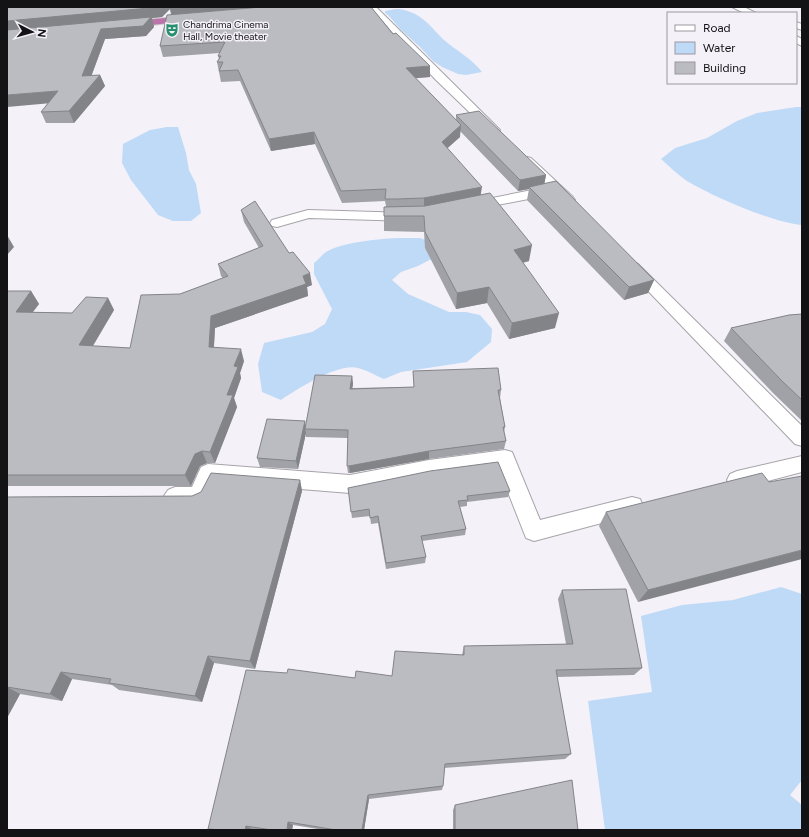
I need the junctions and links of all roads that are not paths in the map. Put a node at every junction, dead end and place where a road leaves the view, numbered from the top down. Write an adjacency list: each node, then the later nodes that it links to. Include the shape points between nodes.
1 (371, 7): 6 (street)
2 (736, 7): 3 (street)
3 (748, 12)
4 (205, 14): 5 (highway)
5 (112, 23)
6 (507, 142)
7 (518, 152): 8 (street)
8 (557, 189): 9 (street); 10 (street)
9 (461, 208)
10 (579, 212)
11 (424, 216): 12 (street, via 308,214)
12 (276, 222)
13 (624, 257): 14 (street)
14 (802, 438)
15 (802, 464): 16 (street)
16 (718, 485)
17 (158, 496): 18 (street, via 198,496 208,473 350,484 429,468 505,458 534,530)
18 (649, 502)

